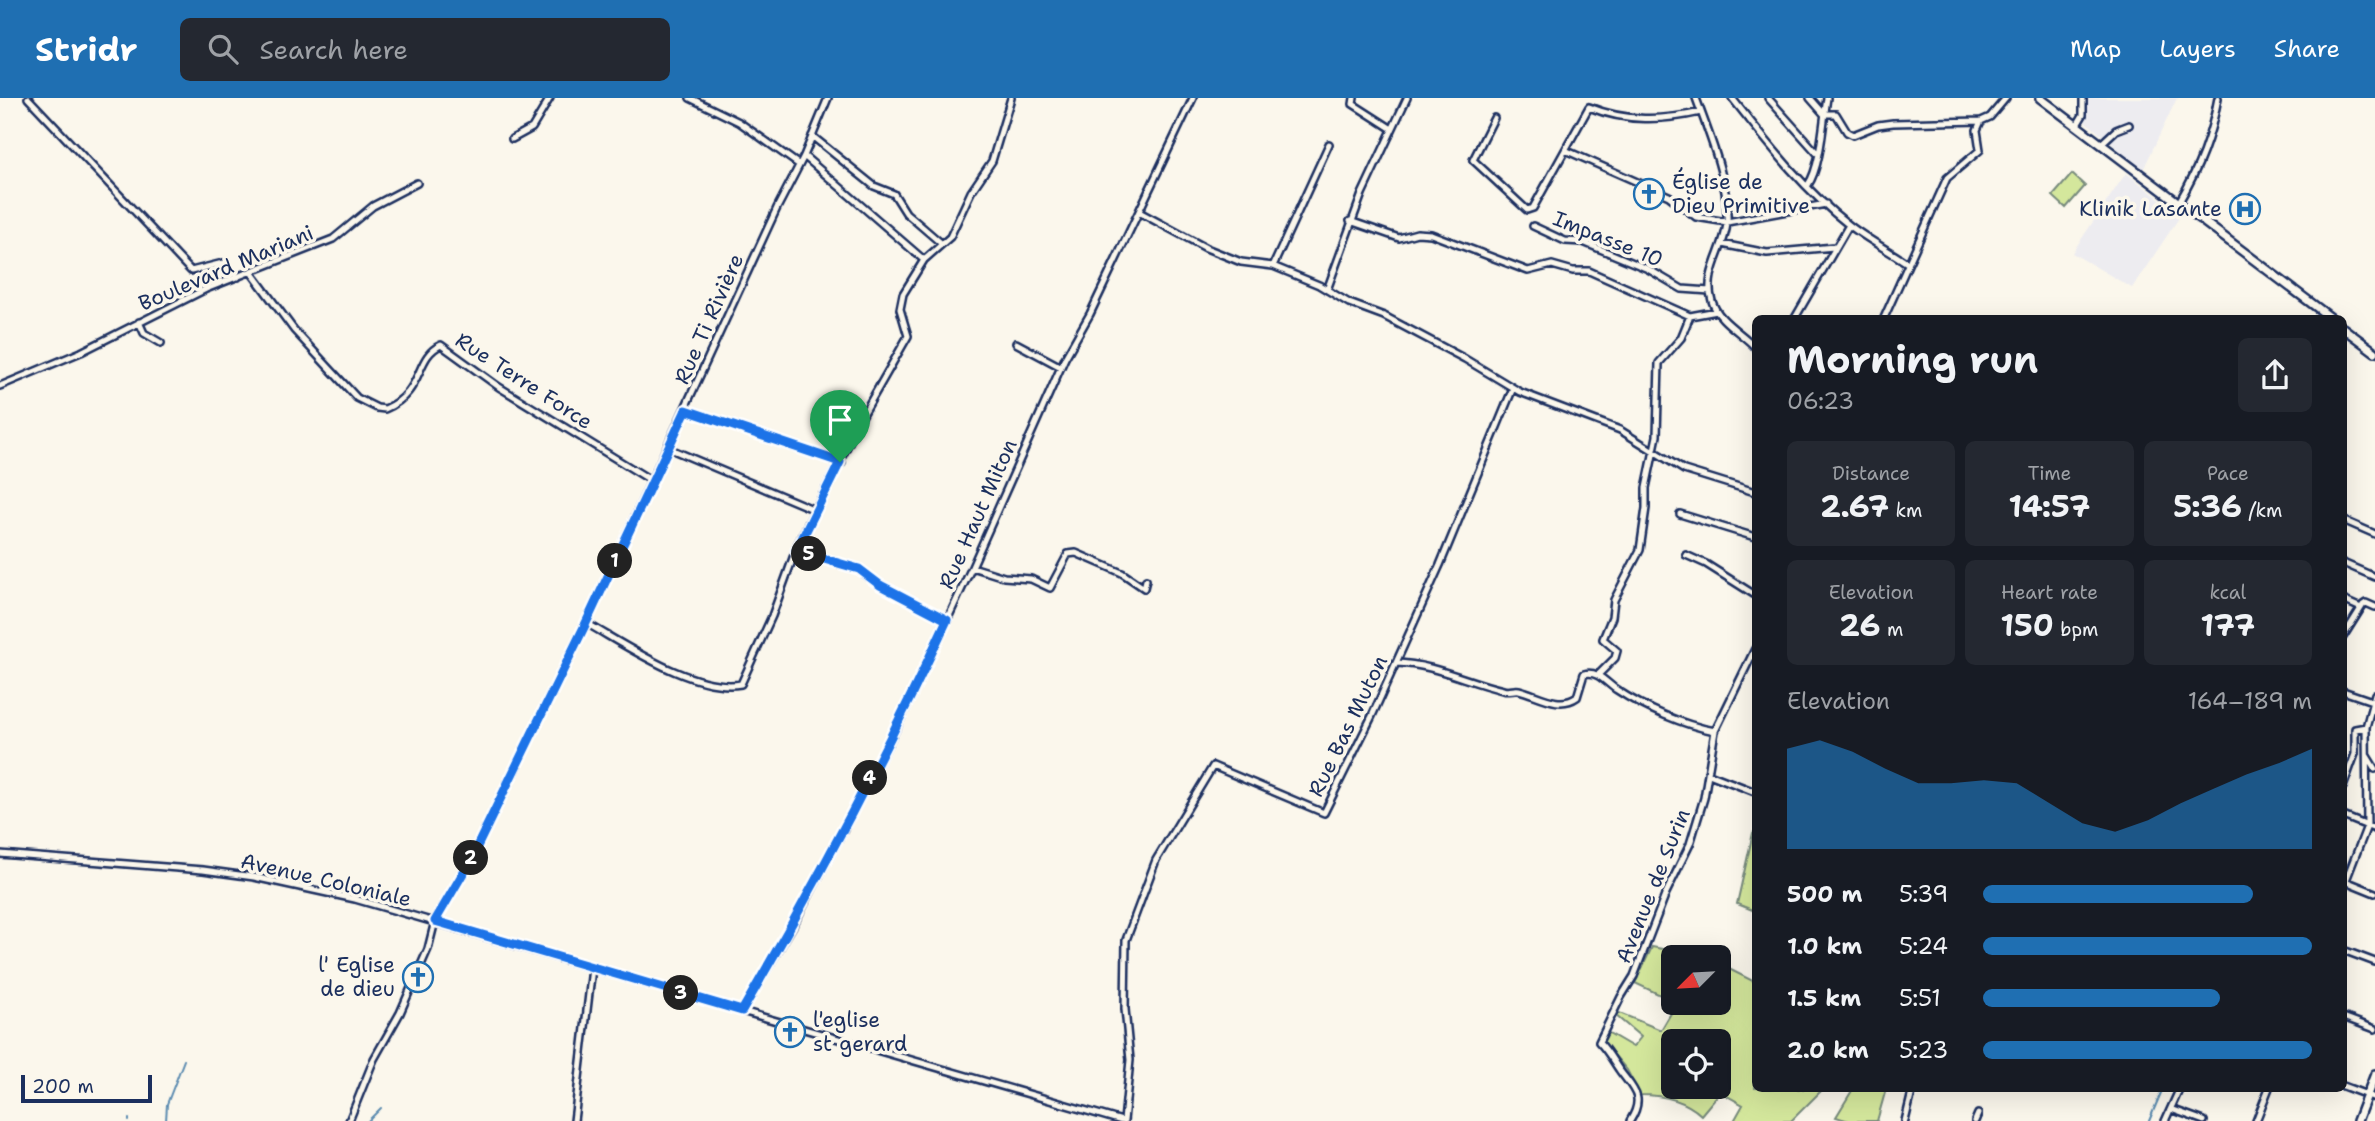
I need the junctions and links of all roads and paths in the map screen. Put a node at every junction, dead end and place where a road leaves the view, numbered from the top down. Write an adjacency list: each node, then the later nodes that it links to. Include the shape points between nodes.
1 (29, 98): 53 (street, via 191,271 223,263)
2 (550, 98): 30 (street, via 532,128)
3 (690, 98): 36 (street, via 739,122)
4 (828, 98): 29 (street, Rue Ti Rivière)
5 (1011, 98): 46 (street, via 992,161)
6 (1193, 98): 41 (street, Rue Haut Miton)
7 (1354, 98): 27 (street, via 1353,104)
8 (1407, 98): 27 (street)
9 (1591, 98): 19 (street)
10 (1696, 98): 20 (street)
11 (1732, 98): 38 (street)
12 (1768, 98): 34 (street)
13 (1810, 98): 21 (street)
14 (1827, 98): 21 (street)
15 (2006, 98): 24 (street)
16 (2040, 98): 25 (main road)
17 (2083, 98): 25 (street, via 2083,115)
18 (2218, 98): 39 (street, via 2212,133)
19 (1589, 107): 20 (street, via 1623,119 1675,118); 33 (street)
20 (1701, 112): 43 (street, via 1724,190)
21 (1824, 114): 24 (street, via 1836,114 1853,135 1894,123); 34 (street)
22 (1494, 118): 33 (street, via 1473,160 1527,211 1533,208)
23 (2119, 120): 28 (street)
24 (1981, 121): 50 (street, via 1977,127 1980,150 1947,178)
25 (2077, 125): 32 (main road)
26 (2129, 125): 28 (street)
27 (1392, 129): 42 (street)
28 (2116, 130): 32 (street)
29 (812, 136): 35 (street, Rue Ti Rivière); 46 (street, via 874,186 894,194 905,213)
30 (512, 139)
31 (1329, 144): 51 (street)
32 (2102, 144): 39 (main road)
33 (1565, 150): 43 (street, via 1669,196 1696,217)
34 (1818, 154): 38 (street)
35 (804, 156): 36 (street, Rue Ti Rivière); 49 (street)
36 (798, 164): 70 (street, Rue Ti Rivière)
37 (417, 183): 52 (street, Boulevard Mariani, via 373,205 333,239)
38 (1808, 185): 40 (street)
39 (2179, 202): 59 (main road)
40 (1826, 204): 43 (street); 44 (street)
41 (1139, 212): 51 (street, via 1206,248 1241,262); 67 (street, Rue Haut Miton)
42 (1350, 222): 54 (street); 60 (street, via 1399,239 1432,234 1528,271 1552,265 1588,271)
43 (1727, 222): 47 (street)
44 (1849, 225): 48 (street); 50 (street)
45 (1533, 226): 55 (street, Impasse 10, via 1648,269 1682,289)
46 (942, 244): 49 (street)
47 (1722, 244): 48 (street, via 1767,253); 55 (street)
48 (1834, 247): 57 (street)
49 (924, 260): 73 (street, via 901,298 908,335)
50 (1907, 263): 58 (street)
51 (1273, 266): 54 (street)
52 (251, 272): 53 (street, Boulevard Mariani); 74 (street, Rue Terre Force, via 294,330 367,404 385,409 400,402 414,386 429,353 442,345 499,387)
53 (239, 277): 61 (street, Boulevard Mariani)
54 (1327, 290): 69 (street, via 1396,322)
55 (1710, 291): 56 (street)
56 (1717, 311): 60 (street); 65 (street)
57 (1798, 315)
58 (1885, 315)
59 (2327, 315)
60 (1690, 316): 72 (street, via 1681,338 1659,362 1657,436)
61 (138, 322): 63 (street, via 144,333); 68 (street, Boulevard Mariani)
62 (2347, 331): 66 (main road)
63 (161, 342)
64 (1016, 343): 67 (street)
65 (1752, 344)
66 (2375, 351)
67 (1062, 367): 84 (street, Rue Haut Miton)
68 (0, 386)
69 (1513, 388): 72 (street, via 1620,430); 95 (street, Rue Bas Muton)
70 (686, 410): 71 (street, Rue Ti Rivière); 73 (street)
71 (668, 448): 74 (street, Rue Ti Rivière); 76 (street)
72 (1652, 451): 75 (street, via 1684,470); 96 (street, via 1640,550 1614,600 1603,639 1617,651)
73 (841, 462): 76 (street)
74 (652, 481): 92 (street, Rue Ti Rivière)
75 (1752, 491)
76 (815, 510): 81 (street)
77 (1680, 514): 80 (street)
78 (2347, 522): 79 (street)
79 (2375, 534)
80 (1752, 536)
81 (796, 551): 91 (street, via 859,569); 92 (street, via 739,686 705,681 656,662)
82 (1686, 555): 87 (street)
83 (2347, 565): 85 (street)
84 (972, 567): 86 (street, via 1031,579 1051,588 1068,554 1076,553 1144,588); 91 (street, Rue Haut Miton)
85 (2375, 577)
86 (1146, 580)
87 (1752, 593)
88 (2347, 602): 90 (street)
89 (2375, 607): 90 (street, via 2366,603)
90 (2361, 608): 93 (street)
91 (947, 620): 118 (street, Rue Haut Miton, via 874,770)
92 (586, 623): 114 (street, Rue Ti Rivière, via 469,863)
93 (2347, 629)
94 (1752, 659): 101 (street, Avenue de Surin)
95 (1396, 663): 96 (street, via 1416,664 1502,690 1563,702 1577,697 1584,674); 132 (street, Rue Bas Muton, via 1324,813 1213,766 1170,834 1126,940 1130,1060)
96 (1598, 675): 101 (street, via 1628,697)
97 (2347, 692): 99 (street)
98 (2375, 694): 99 (street)
99 (2372, 701): 100 (street)
100 (2366, 727): 102 (street); 105 (street, via 2355,729 2355,754)
101 (1715, 731): 104 (street, Avenue de Surin)
102 (2366, 754): 103 (street); 108 (street)
103 (2375, 769)
104 (1709, 774): 106 (street); 133 (street, Avenue de Surin, via 1690,844 1634,976 1599,1042 1638,1098)
105 (2347, 776)
106 (1752, 791)
107 (2347, 818): 108 (street)
108 (2367, 826): 109 (street); 111 (street)
109 (2375, 828)
110 (0, 854): 114 (street, Avenue Coloniale, via 254,877)
111 (2347, 876)
112 (2347, 884): 113 (street)
113 (2375, 894)
114 (435, 921): 117 (street, Avenue Coloniale); 130 (street, Rue Ti Rivière, via 428,949)
115 (2347, 952): 116 (street)
116 (2375, 962)
117 (592, 968): 118 (street, Avenue Coloniale); 131 (street)
118 (742, 1011): 132 (street, Avenue Coloniale)
119 (2347, 1018): 120 (street)
120 (2375, 1029)
121 (2375, 1074): 126 (main road)
122 (2347, 1088): 126 (street)
123 (1912, 1092): 134 (street)
124 (2178, 1092): 128 (street)
125 (2267, 1092): 138 (street)
126 (2366, 1095): 127 (street); 139 (main road)
127 (2375, 1098)
128 (2171, 1109): 136 (street); 137 (street)
129 (1978, 1114): 135 (street)
130 (349, 1121)
131 (574, 1121)
132 (1123, 1121)
133 (1630, 1121)
134 (1905, 1121)
135 (1975, 1121)
136 (2165, 1121)
137 (2204, 1121)
138 (2256, 1121)
139 (2357, 1121)

